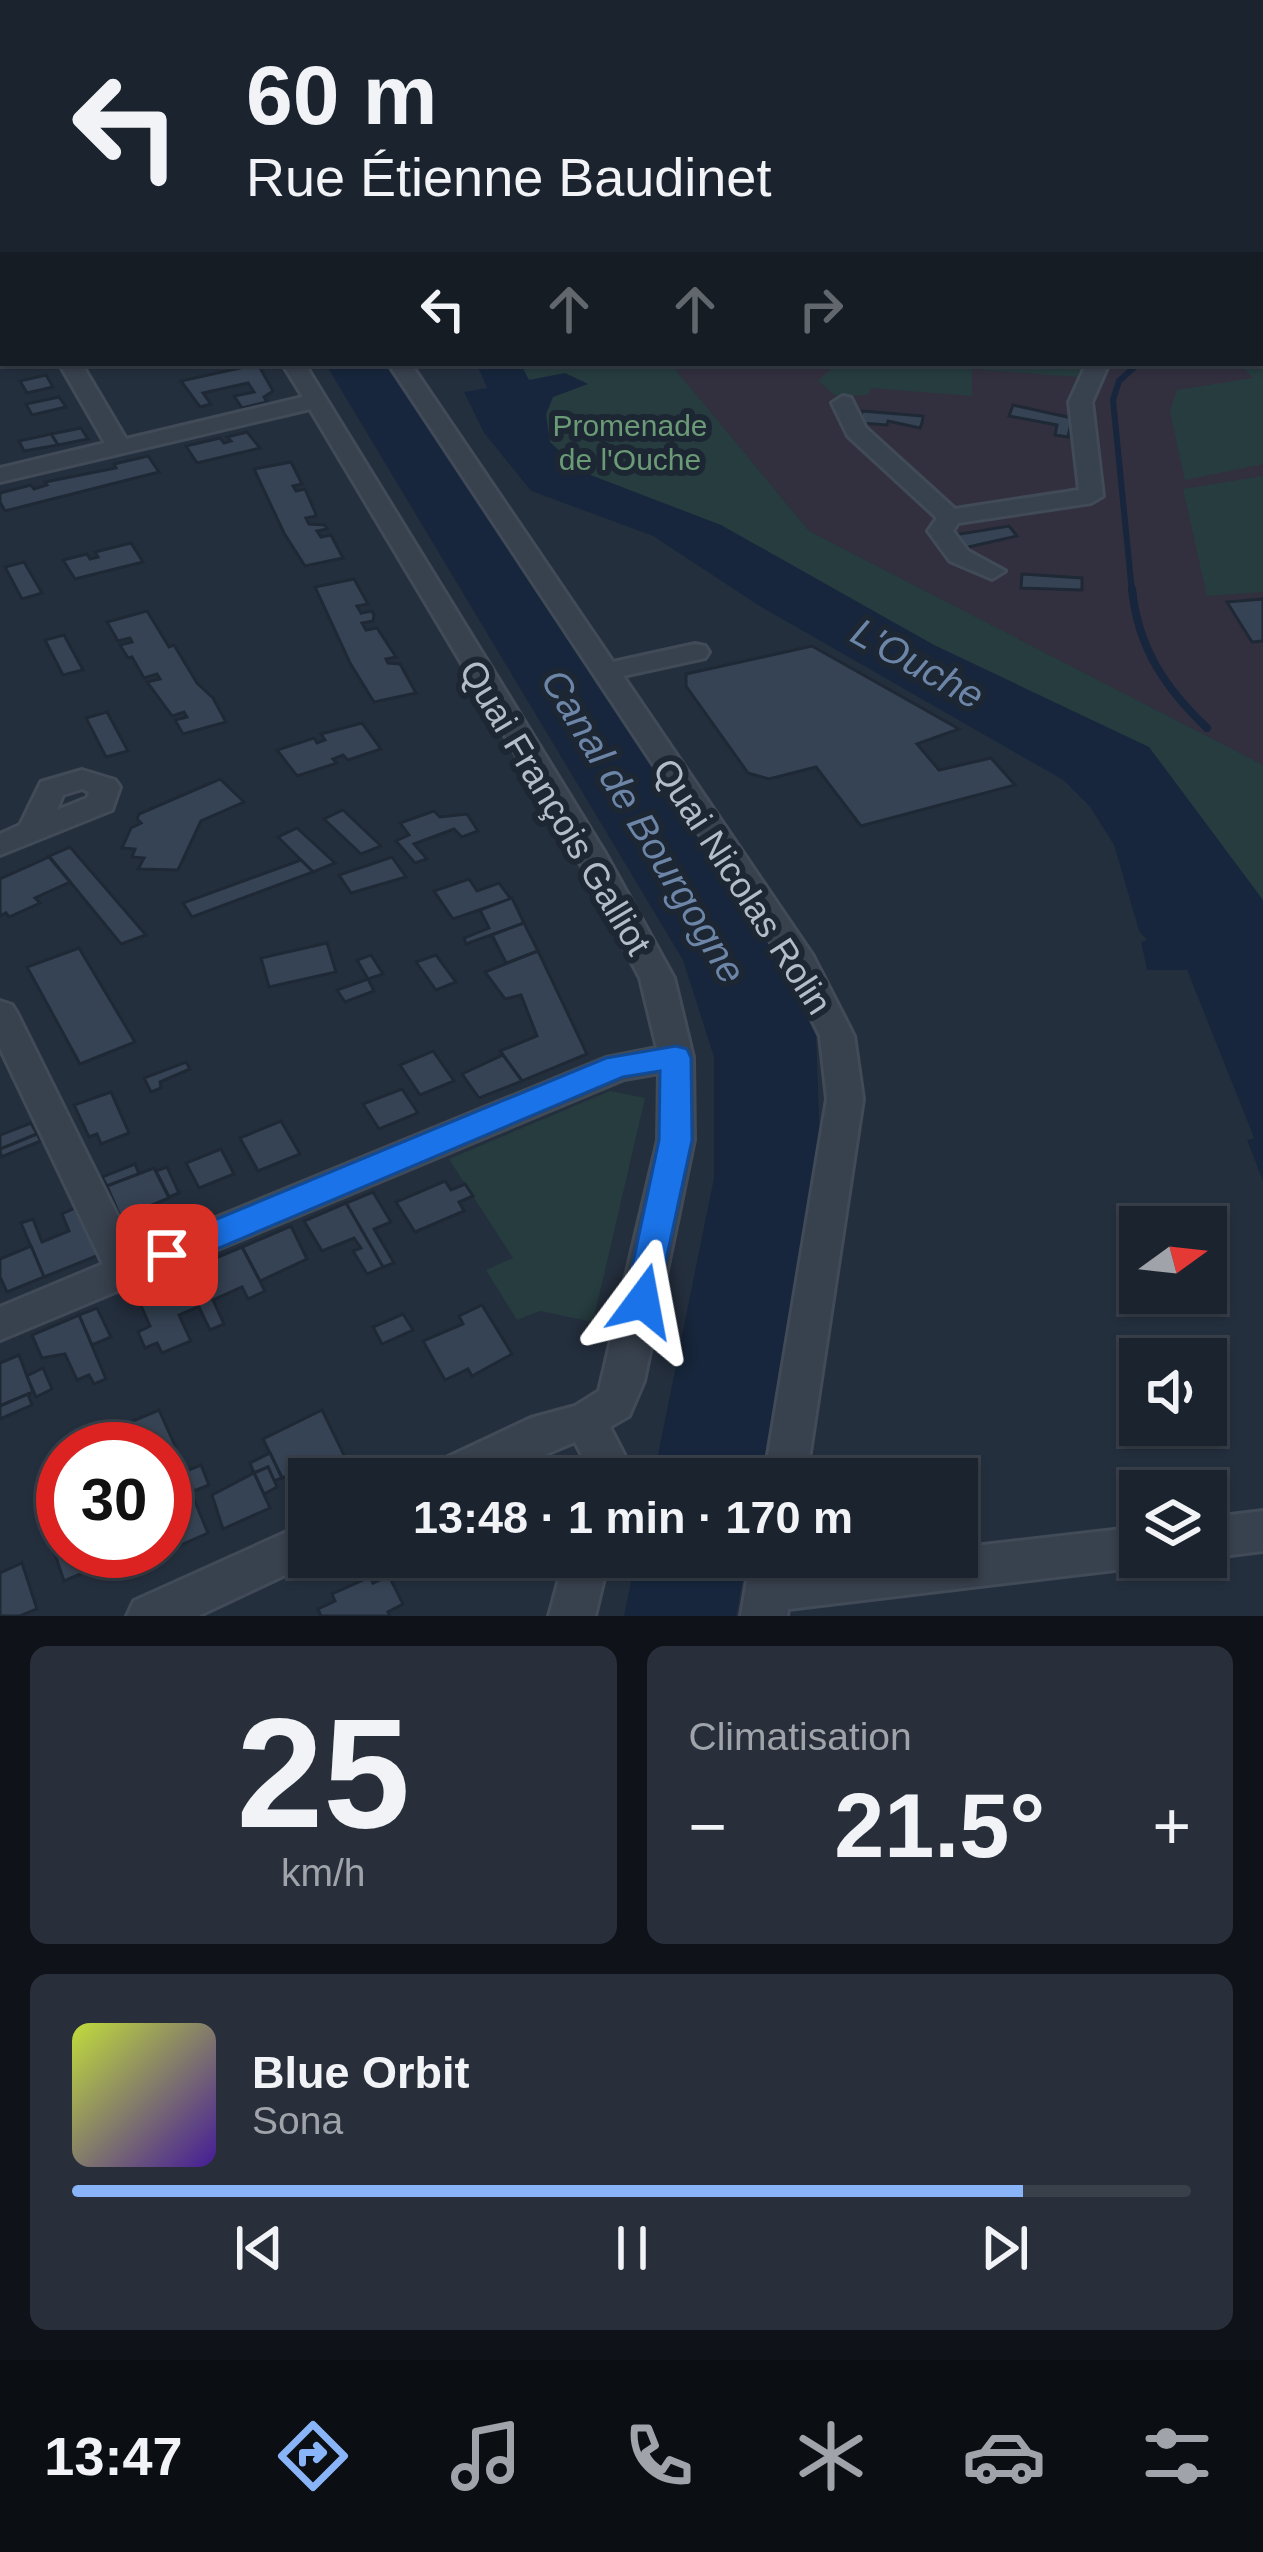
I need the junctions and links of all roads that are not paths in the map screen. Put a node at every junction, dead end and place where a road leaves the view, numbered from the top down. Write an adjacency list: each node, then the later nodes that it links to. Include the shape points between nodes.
1 (72, 366): 7 (street)
2 (295, 366): 5 (street, Quai François Galliot)
3 (401, 366): 12 (street, Quai Nicolas Rolin)
4 (1096, 366): 9 (street, via 1078,412 1090,496)
5 (316, 401): 7 (street); 16 (street, Quai François Galliot, via 626,916 657,978)
6 (843, 403): 9 (street, via 856,430)
7 (119, 447): 8 (street)
8 (0, 475)
9 (950, 517): 10 (street, via 940,531 959,556)
10 (992, 571)
11 (694, 652): 12 (street)
12 (604, 672): 22 (street, Quai Nicolas Rolin, via 797,956 842,1057 845,1100)
13 (32, 832): 14 (street)
14 (0, 845)
15 (0, 1013): 17 (street)
16 (676, 1058): 17 (street, via 618,1066); 19 (street, Quai François Galliot, via 676,1140 624,1381 614,1403)
17 (126, 1272): 18 (street)
18 (0, 1324)
19 (585, 1421): 20 (street); 21 (street)
20 (489, 1458)
21 (605, 1458)
22 (788, 1458)
23 (1263, 1531): 24 (street)
24 (1227, 1535)
25 (1119, 1549): 28 (street)
26 (288, 1552): 29 (street)
27 (582, 1578): 30 (street)
28 (768, 1588)
29 (151, 1616)
30 (572, 1616)

